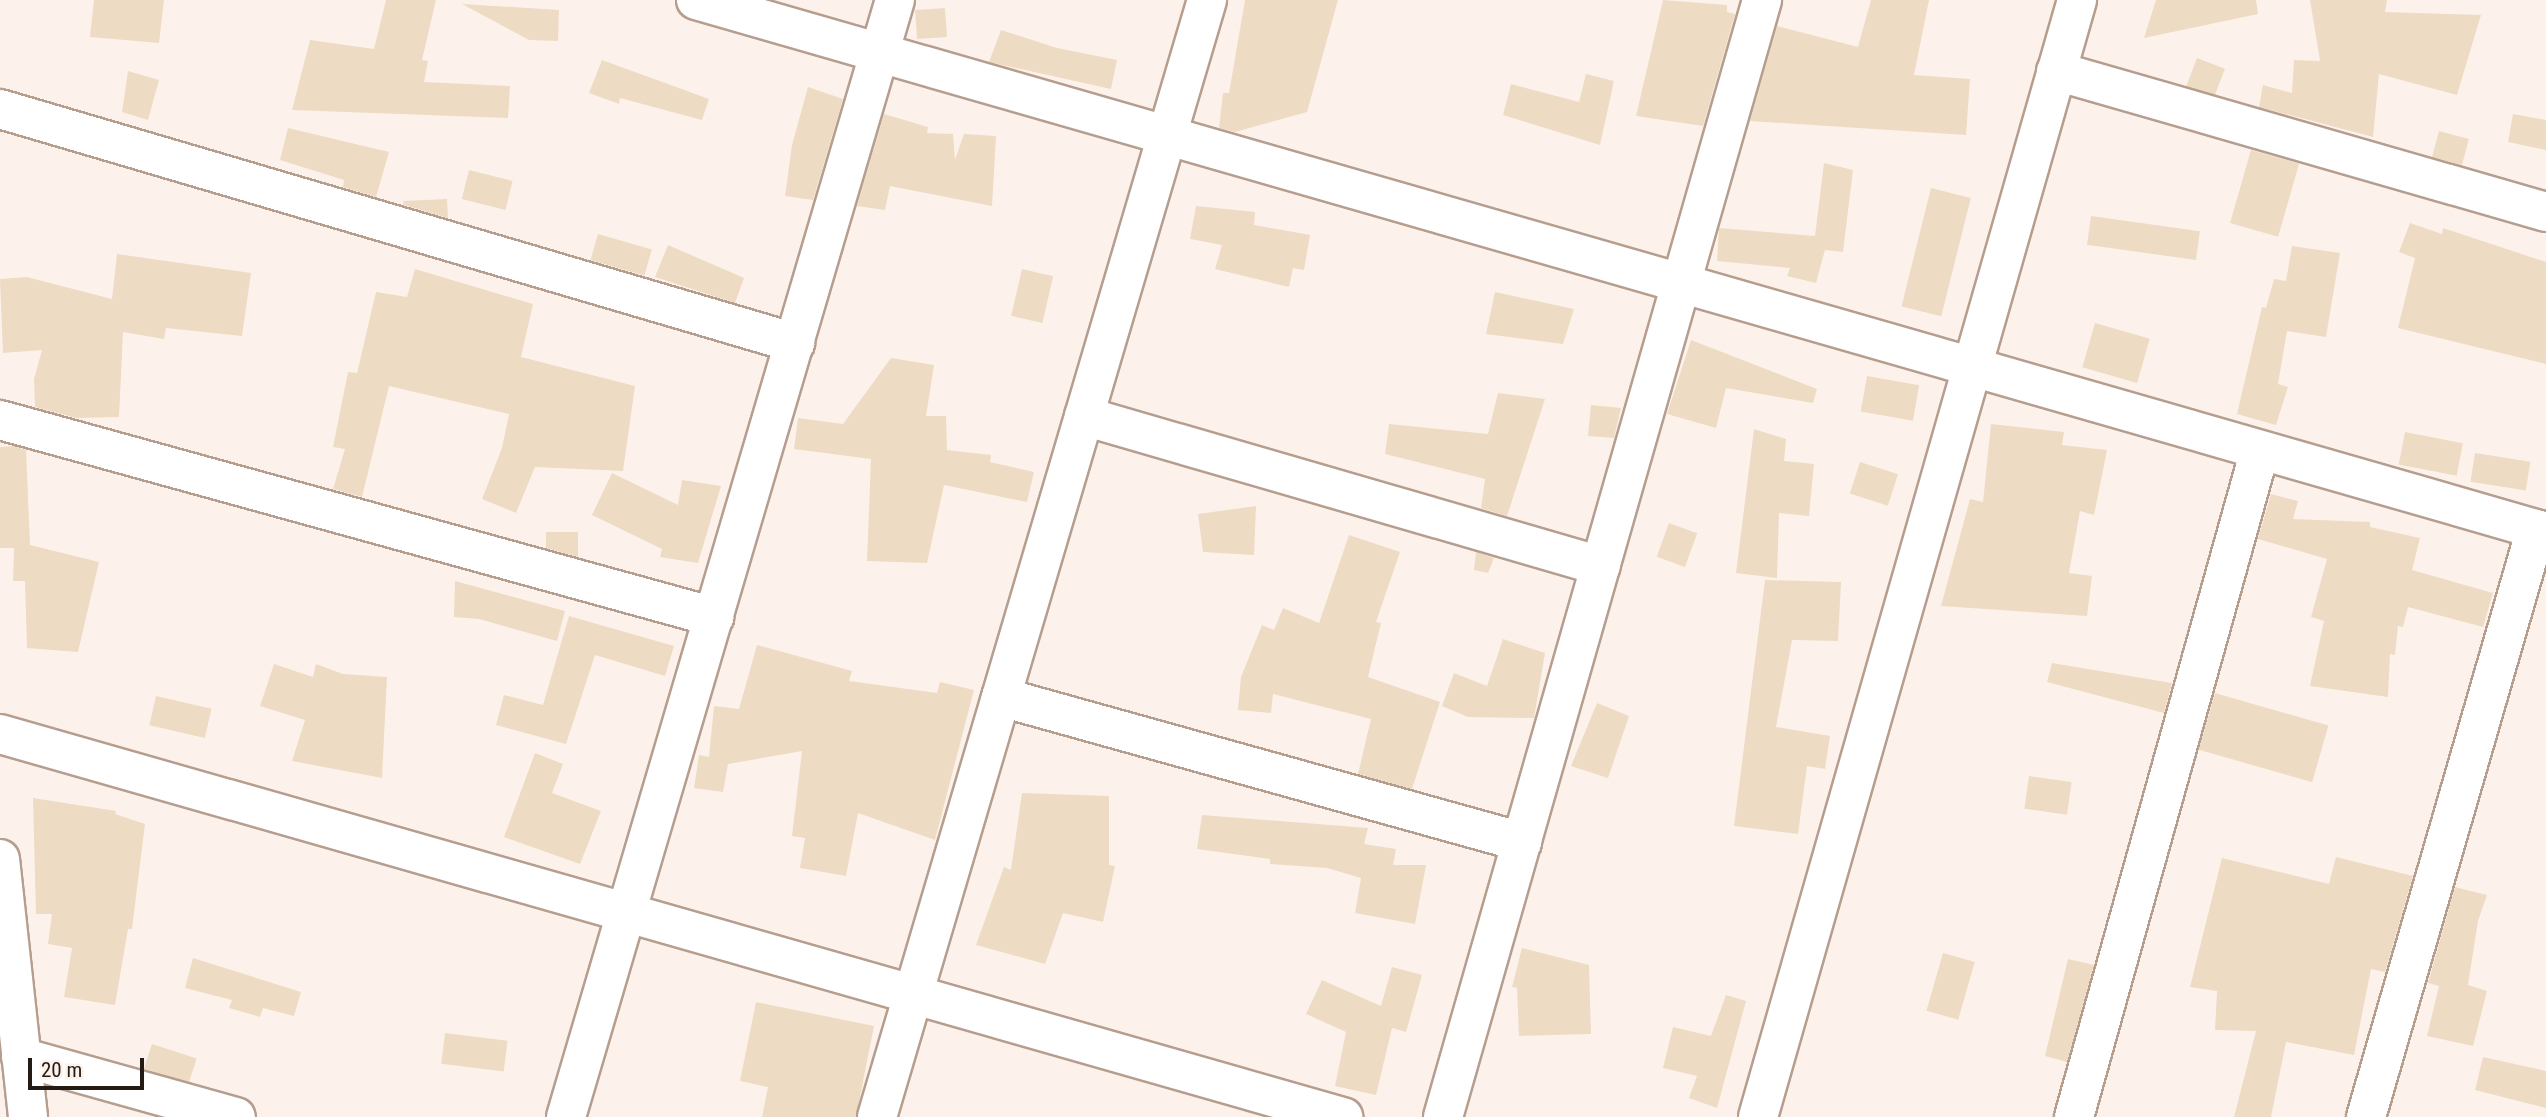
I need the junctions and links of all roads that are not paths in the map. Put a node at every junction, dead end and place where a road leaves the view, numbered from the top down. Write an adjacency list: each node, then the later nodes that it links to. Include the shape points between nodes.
1 (696, 0): 6 (street)
2 (895, 0): 6 (street)
3 (1207, 0): 9 (street)
4 (1762, 0): 11 (street)
5 (2077, 0): 7 (street)
6 (880, 53): 9 (street); 12 (street)
7 (2056, 71): 10 (street); 13 (street)
8 (0, 108): 12 (street)
9 (1167, 135): 11 (street); 14 (street)
10 (2546, 212)
11 (1682, 283): 13 (street); 18 (street)
12 (795, 342): 19 (street)
13 (1972, 367): 16 (street); 33 (street)
14 (1084, 416): 18 (street); 20 (street)
15 (0, 420): 19 (street)
16 (2260, 450): 17 (street); 34 (street)
17 (2541, 531): 35 (street)
18 (1601, 566): 22 (street)
19 (714, 617): 24 (street)
20 (1000, 697): 22 (street); 25 (street)
21 (0, 733): 24 (street)
22 (1522, 842): 32 (street)
23 (0, 859): 26 (street)
24 (627, 912): 25 (street); 29 (street)
25 (913, 994): 30 (street); 31 (street)
26 (21, 1058): 27 (street); 28 (street)
27 (28, 1117)
28 (236, 1117)
29 (566, 1117)
30 (877, 1117)
31 (1343, 1117)
32 (1443, 1117)
33 (1758, 1117)
34 (2074, 1117)
35 (2367, 1117)

